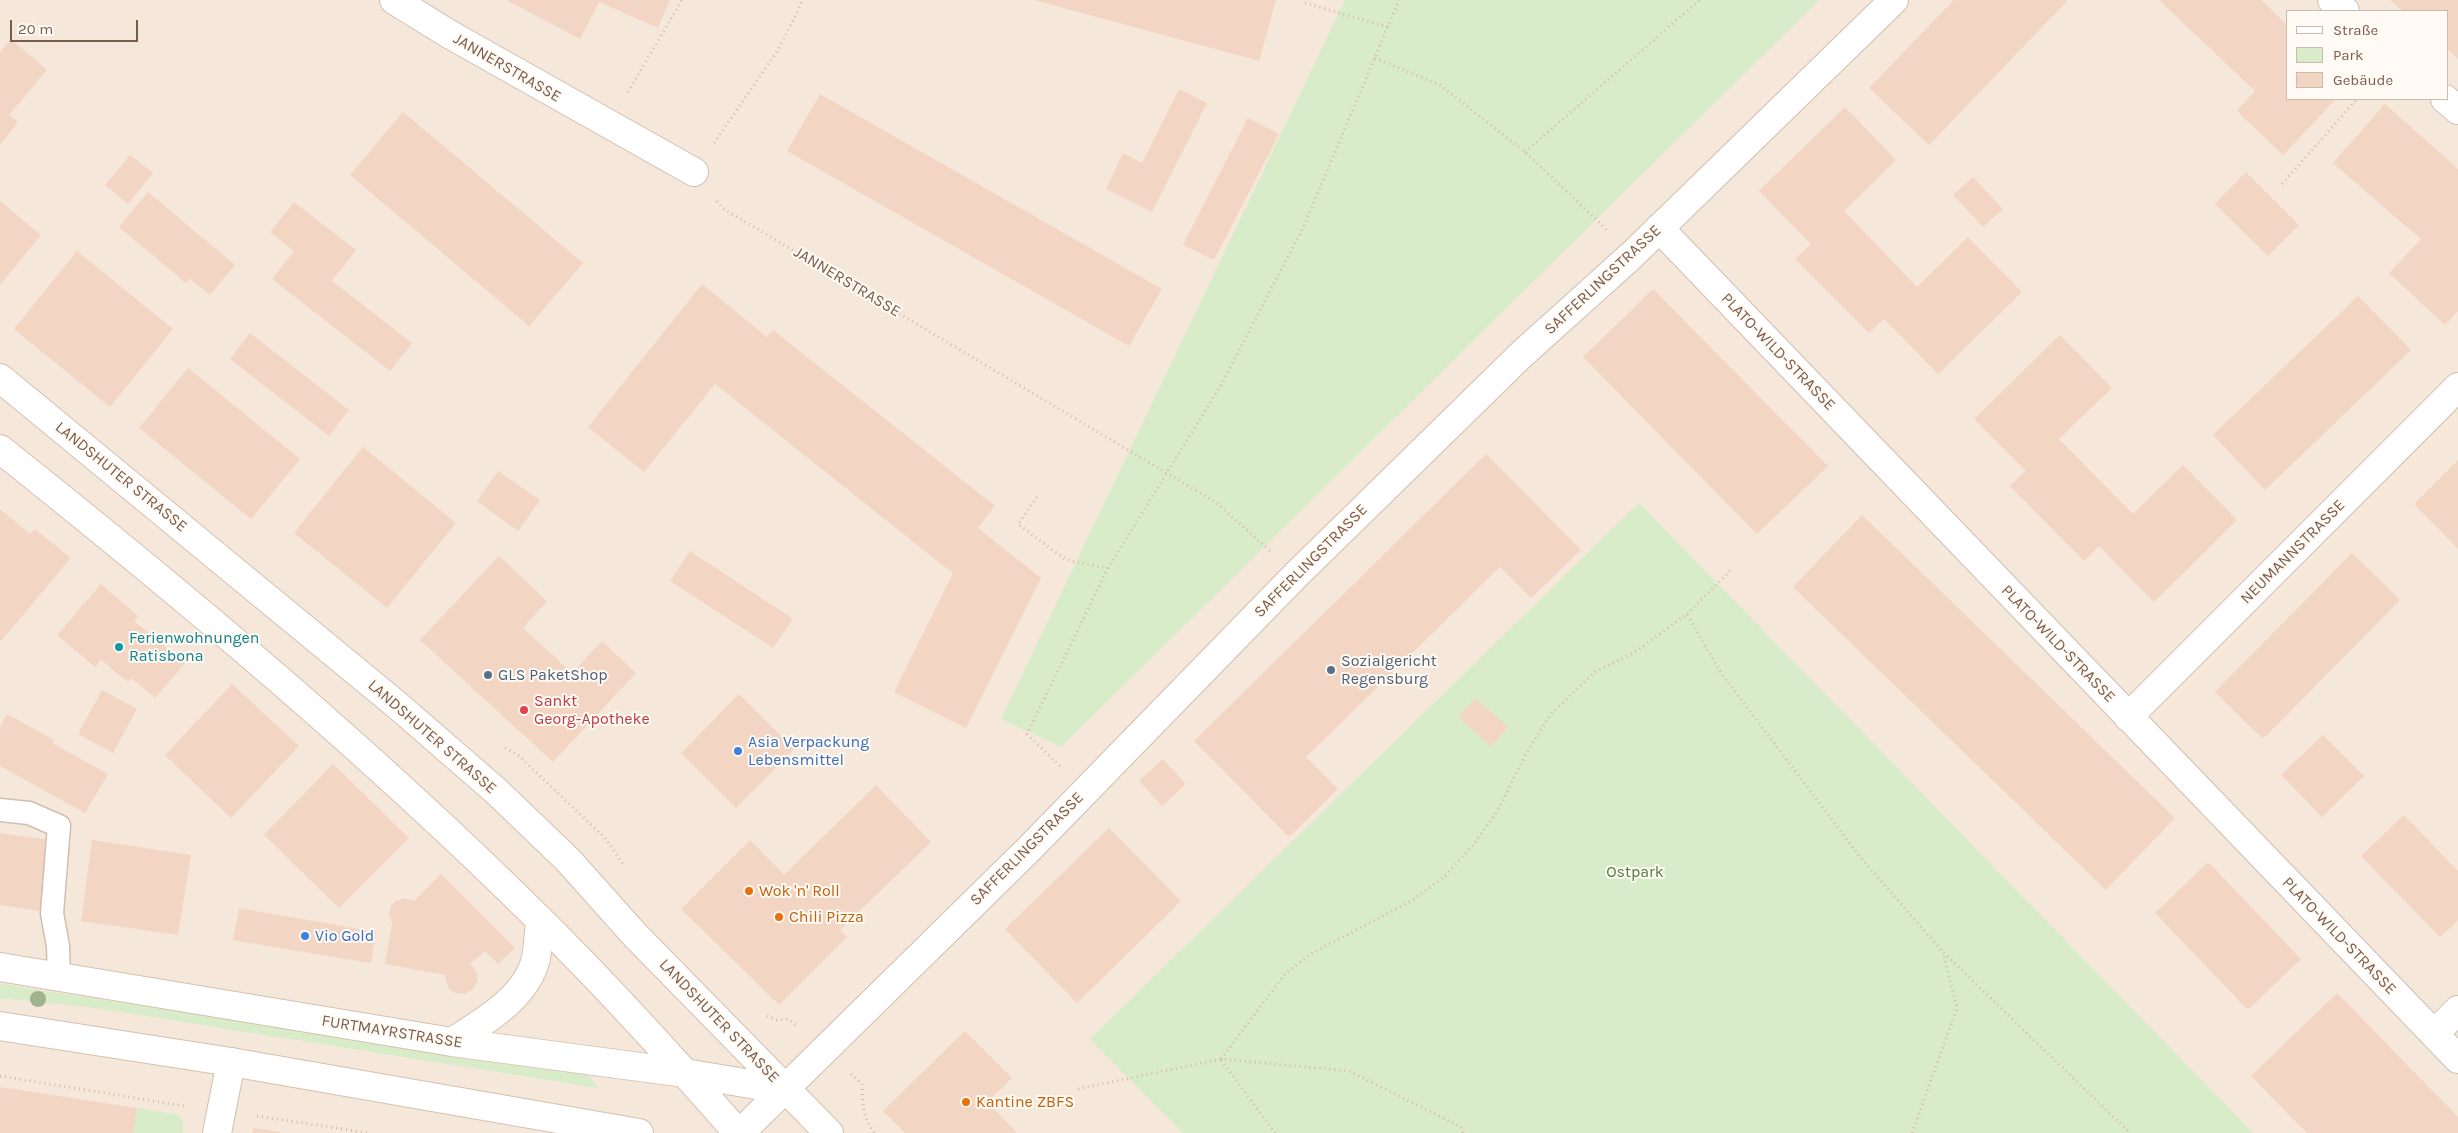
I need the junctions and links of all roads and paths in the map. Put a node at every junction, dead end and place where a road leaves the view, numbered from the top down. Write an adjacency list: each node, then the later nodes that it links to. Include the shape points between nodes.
1 (394, 0): 15 (street, JANNERSTRASSE)
2 (682, 0): 15 (path)
3 (803, 0): 17 (path, via 778,50)
4 (1399, 0): 10 (path)
5 (1700, 0): 16 (path)
6 (1894, 0): 19 (street, SAFFERLINGSTRASSE)
7 (2332, 0): 9 (street)
8 (1305, 3): 10 (path)
9 (2344, 10)
10 (1388, 27): 11 (path)
11 (1375, 58): 16 (path, via 1440,85); 24 (path, via 1303,228 1220,387)
12 (2355, 100): 18 (path)
13 (2446, 100): 14 (street)
14 (2458, 110)
15 (609, 125): 17 (street, JANNERSTRASSE)
16 (1525, 152): 20 (path)
17 (694, 172): 24 (path, JANNERSTRASSE, via 722,208)
18 (2282, 184)
19 (1659, 228): 20 (street, SAFFERLINGSTRASSE); 30 (street, PLATO-WILD-STRASSE)
20 (1632, 255): 28 (street, SAFFERLINGSTRASSE, via 1522,354)
21 (0, 378): 46 (street, LANDSHUTER STRASSE, via 496,791 568,860 634,934)
22 (2458, 387): 30 (street, NEUMANNSTRASSE)
23 (0, 449): 33 (street, via 111,537 343,735)
24 (1167, 473): 26 (path); 28 (path, JANNERSTRASSE, via 1218,502)
25 (1037, 497): 26 (path, via 1018,524 1066,560)
26 (1108, 568): 31 (path, via 1027,734)
27 (1731, 570): 29 (path)
28 (1296, 575): 31 (street, SAFFERLINGSTRASSE)
29 (1687, 614): 34 (path, via 1721,673 1860,857); 41 (path, via 1635,652 1595,672 1551,714 1528,750 1497,812 1444,877 1411,901 1311,954 1285,974)
30 (2128, 717): 39 (street, PLATO-WILD-STRASSE)
31 (1086, 791): 46 (street, SAFFERLINGSTRASSE)
32 (0, 810): 36 (lane, via 29,814 59,826 52,913)
33 (540, 920): 40 (street, via 535,960 526,981 492,1015); 44 (street)
34 (1943, 952): 55 (path, via 1957,1008); 56 (path)
35 (0, 967): 36 (street, FURTMAYRSTRASSE)
36 (59, 977): 40 (street, FURTMAYRSTRASSE)
37 (2458, 1010): 39 (street)
38 (0, 1026): 43 (street)
39 (2434, 1034): 42 (street, PLATO-WILD-STRASSE)
40 (452, 1042): 44 (street, FURTMAYRSTRASSE)
41 (1221, 1059): 45 (path); 53 (path); 54 (path, via 1349,1071 1461,1126)
42 (2458, 1059)
43 (231, 1062): 48 (street); 49 (street)
44 (685, 1073): 46 (street, FURTMAYRSTRASSE); 50 (street)
45 (1078, 1089)
46 (786, 1090): 50 (street, SAFFERLINGSTRASSE); 51 (street, LANDSHUTER STRASSE)
47 (871, 1129): 52 (path)
48 (217, 1133)
49 (639, 1133)
50 (739, 1133)
51 (829, 1133)
52 (866, 1133)
53 (1275, 1133)
54 (1463, 1133)
55 (1912, 1133)
56 (2130, 1133)

